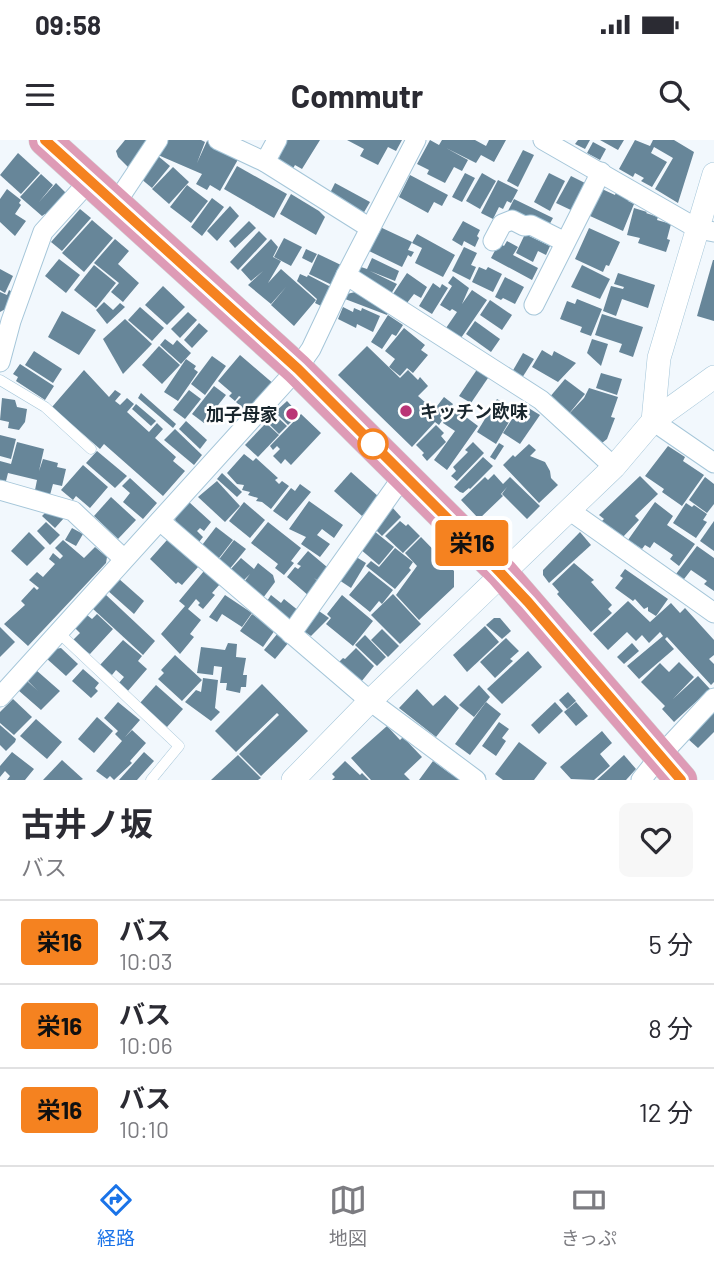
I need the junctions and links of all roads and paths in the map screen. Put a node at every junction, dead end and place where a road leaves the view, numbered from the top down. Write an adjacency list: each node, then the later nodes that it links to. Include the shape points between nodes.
1 (158, 140): 11 (street)
2 (218, 140): 7 (street)
3 (277, 140): 7 (street)
4 (416, 140): 12 (street)
5 (543, 140): 8 (street)
6 (53, 143): 10 (highway)
7 (265, 162): 12 (street)
8 (601, 172): 13 (street); 15 (street)
9 (714, 174): 13 (street)
10 (91, 179): 11 (highway); 18 (street, via 43,232)
11 (116, 203): 20 (highway)
12 (370, 228): 16 (street)
13 (706, 230): 23 (street, via 659,358)
14 (493, 241): 15 (street, via 502,224 512,220)
15 (565, 242): 17 (street)
16 (346, 275): 20 (street); 26 (street, via 541,400)
17 (534, 305)
18 (5, 319): 19 (street)
19 (0, 362)
20 (298, 369): 27 (highway); 30 (street)
21 (714, 377): 23 (street)
22 (0, 380): 24 (lane, via 45,407)
23 (653, 421): 25 (street); 26 (street)
24 (91, 449)
25 (714, 463)
26 (614, 467): 29 (street)
27 (404, 475): 32 (highway); 35 (street)
28 (0, 490): 31 (street, via 73,511)
29 (569, 510): 32 (street); 33 (street)
30 (160, 521): 31 (street); 35 (street)
31 (124, 559): 34 (street)
32 (502, 573): 38 (street); 39 (highway)
33 (714, 613)
34 (57, 632): 36 (street); 40 (lane, via 179,746)
35 (292, 634): 38 (street)
36 (0, 697)
37 (714, 698): 39 (street)
38 (370, 701): 41 (street); 42 (street)
39 (651, 768): 43 (highway)
40 (150, 780)
41 (293, 780)
42 (476, 780)
43 (681, 780)

